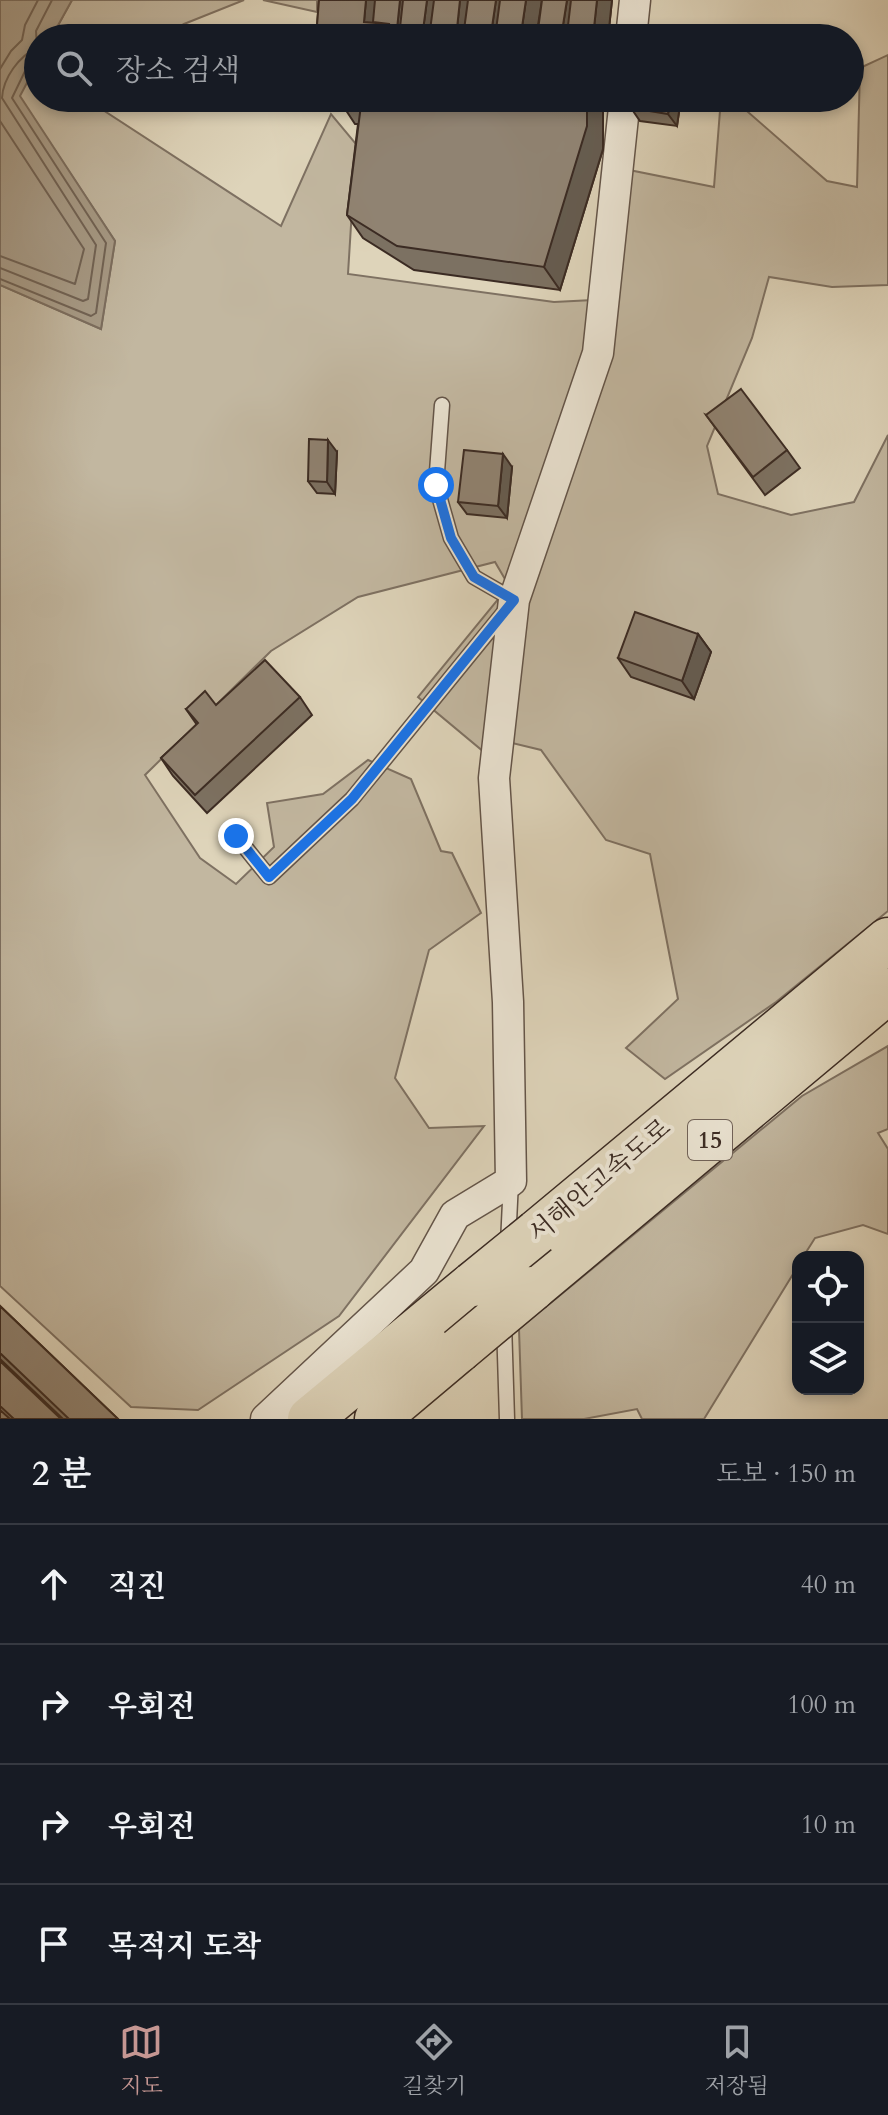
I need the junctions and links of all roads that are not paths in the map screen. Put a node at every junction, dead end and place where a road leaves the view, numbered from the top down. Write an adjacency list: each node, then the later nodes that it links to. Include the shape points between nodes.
1 (635, 0): 2 (street)
2 (632, 24)
3 (624, 112): 5 (street, via 598,353)
4 (442, 405): 5 (lane, via 436,485 451,538 474,577)
5 (514, 600): 6 (lane, via 352,799 269,877); 9 (street, via 494,778 508,1002)
6 (236, 836)
7 (888, 940): 10 (highway, 서해안고속도로 / 15, bridge, via 473,1284)
8 (888, 991): 12 (highway, 서해안고속도로 / 15, bridge)
9 (511, 1181): 10 (street, via 455,1215 424,1271); 13 (lane, via 503,1341)
10 (285, 1415): 11 (lane)
11 (249, 1419)
12 (377, 1419)
13 (507, 1419)

